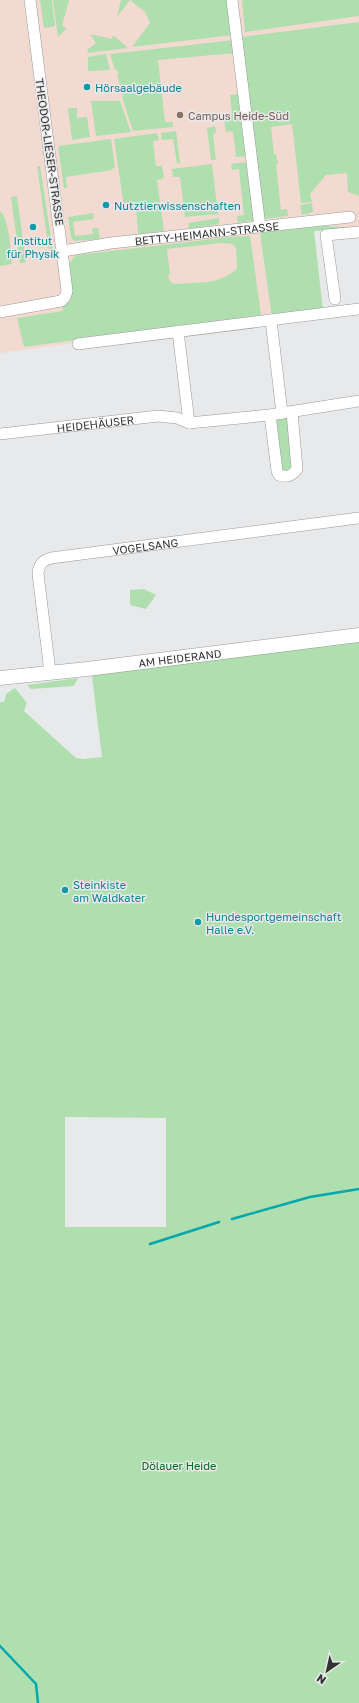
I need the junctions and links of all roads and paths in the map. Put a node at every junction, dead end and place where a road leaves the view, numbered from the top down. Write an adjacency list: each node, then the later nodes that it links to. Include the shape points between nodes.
1 (30, 0): 6 (street, THEODOR-LIESER-STRASSE)
2 (232, 0): 4 (street)
3 (350, 217): 4 (street, BETTY-HEIMANN-STRASSE)
4 (260, 227): 6 (street, BETTY-HEIMANN-STRASSE, via 111,243)
5 (359, 232): 7 (street, via 326,235)
6 (63, 251): 9 (street, THEODOR-LIESER-STRASSE, via 66,297 61,301)
7 (335, 299)
8 (359, 309): 10 (street)
9 (0, 312)
10 (271, 320): 11 (street); 14 (street)
11 (178, 331): 12 (street); 16 (street)
12 (78, 344)
13 (359, 401): 14 (street, HEIDEHÄUSER)
14 (287, 412): 15 (street, HEIDEHÄUSER); 15 (street, via 297,469 293,475 285,477 277,471)
15 (270, 415): 16 (street, HEIDEHÄUSER)
16 (189, 423): 17 (street, HEIDEHÄUSER, via 177,418 158,416)
17 (0, 434)
18 (359, 518): 20 (street, VOGELSANG, via 43,561 38,574)
19 (359, 635): 20 (street, AM HEIDERAND)
20 (50, 672): 21 (street, AM HEIDERAND)
21 (0, 678)

